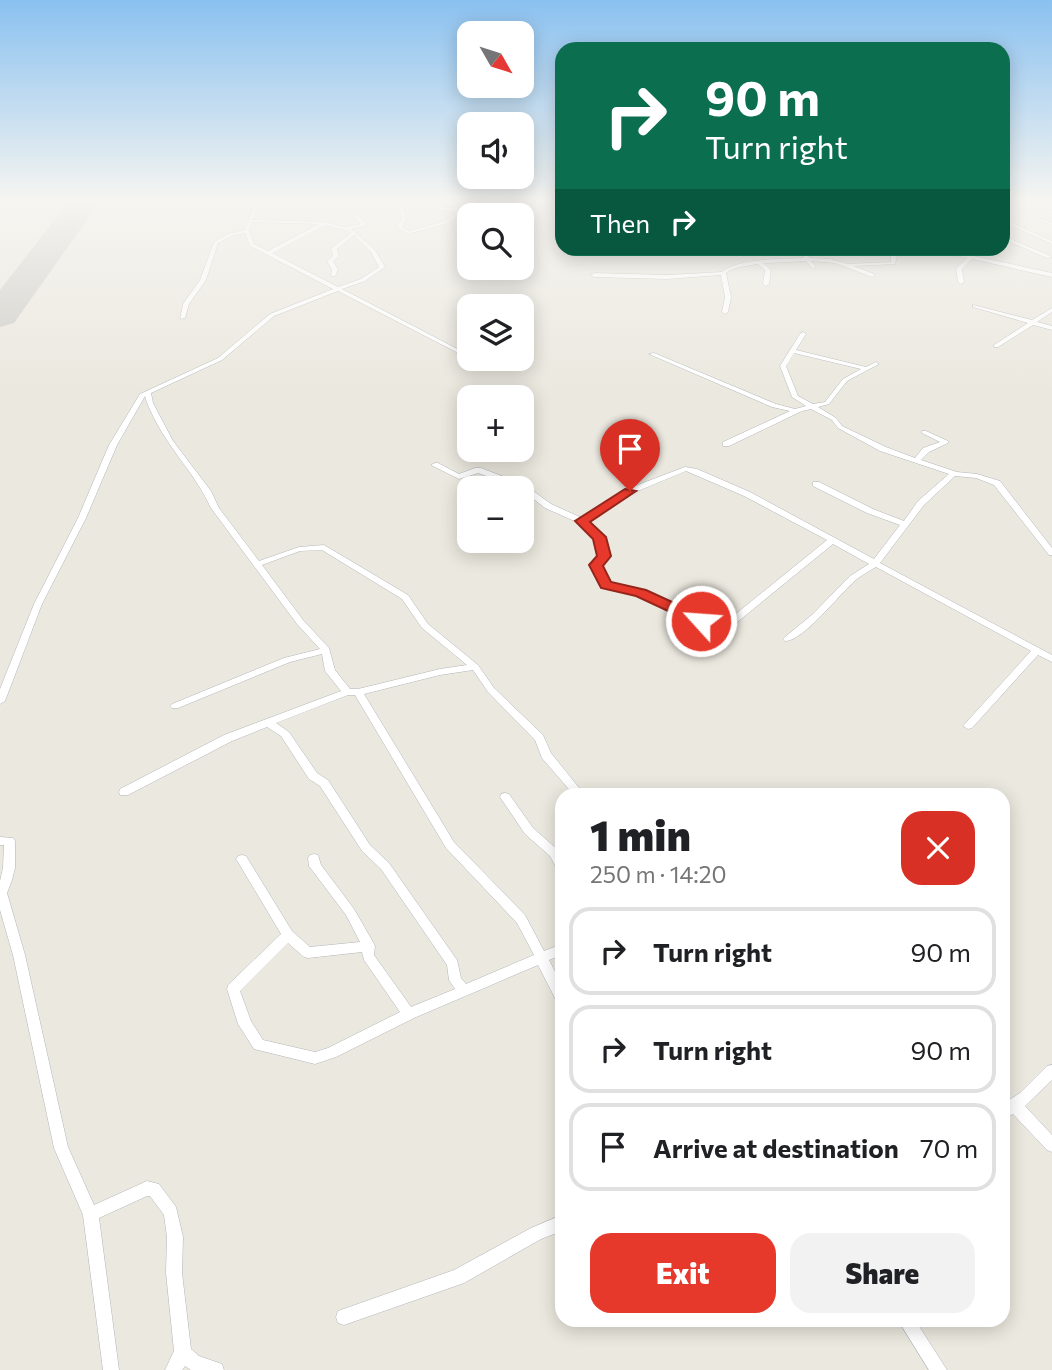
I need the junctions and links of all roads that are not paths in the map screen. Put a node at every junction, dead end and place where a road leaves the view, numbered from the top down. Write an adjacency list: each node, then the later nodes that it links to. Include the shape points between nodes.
1 (208, 264): 25 (street)
2 (288, 264): 21 (street)
3 (332, 264): 15 (street)
4 (380, 264): 21 (street, via 363,280)
5 (740, 264): 14 (street)
6 (761, 264): 20 (street, via 768,270)
7 (810, 264): 13 (street)
8 (840, 264): 12 (street)
9 (879, 264): 12 (street)
10 (964, 264): 19 (street, via 959,269)
11 (999, 264): 18 (street)
12 (848, 266): 17 (street)
13 (813, 267)
14 (723, 273): 16 (street); 24 (street, via 728,297)
15 (333, 275)
16 (594, 275)
17 (872, 275)
18 (1052, 275)
19 (961, 282)
20 (765, 284)
21 (336, 290): 30 (street); 35 (street, via 272,315 220,359)
22 (975, 306): 26 (street)
23 (1052, 310): 26 (street)
24 (725, 312)
25 (182, 318)
26 (1033, 323): 27 (street); 29 (street)
27 (1052, 328)
28 (803, 334): 31 (street)
29 (996, 346)
30 (457, 350)
31 (793, 351): 34 (street); 36 (street, via 783,371 795,397)
32 (652, 354): 37 (street, via 774,406)
33 (876, 364): 34 (street)
34 (864, 368): 36 (street, via 839,385 827,403)
35 (148, 391): 51 (street, via 170,441); 58 (street, via 136,402 113,444 38,604)
36 (810, 407): 37 (street); 40 (street, via 875,446)
37 (797, 411): 39 (street)
38 (924, 432): 40 (street, via 946,442 926,450)
39 (726, 444)
40 (918, 459): 42 (street)
41 (435, 466): 44 (street, via 459,477 478,470 522,486 548,506)
42 (953, 474): 45 (street); 48 (street, via 998,483)
43 (816, 484): 45 (street)
44 (582, 521): 47 (street, via 630,491 685,469 722,482); 47 (street, via 600,537 604,556 596,565 606,585 641,593 722,630)
45 (905, 524): 50 (street)
46 (1052, 537): 48 (street)
47 (832, 540): 50 (street)
48 (1041, 541): 49 (street)
49 (1052, 554)
50 (876, 563): 52 (street, via 853,578); 54 (street)
51 (257, 564): 53 (street); 56 (street, via 299,549 327,548 405,597 425,626)
52 (788, 639)
53 (326, 650): 57 (street, via 330,671); 59 (street, via 270,666)
54 (1037, 650): 55 (street); 61 (street)
55 (1052, 659)
56 (475, 667): 57 (street); 62 (street, via 491,690 539,738 546,755)
57 (353, 692): 60 (street); 72 (street, via 450,845 522,919)
58 (0, 701)
59 (175, 706)
60 (267, 722): 63 (street); 74 (street, via 285,734 313,776 324,783 366,848 385,866 453,964 455,980)
61 (968, 726)
62 (574, 788)
63 (124, 792)
64 (505, 797): 66 (street, via 529,831)
65 (0, 841): 80 (street, via 9,841 10,854 8,880 1,893 61,1148)
66 (555, 855)
67 (314, 858): 70 (street)
68 (242, 859): 69 (street)
69 (288, 934): 70 (street, via 308,953); 75 (street, via 233,989 245,1024 259,1045 315,1058)
70 (369, 946): 75 (street, via 368,957)
71 (555, 953): 72 (street)
72 (543, 959): 73 (street); 74 (street)
73 (555, 984)
74 (465, 991): 75 (street)
75 (409, 1014)
76 (1052, 1071): 77 (street)
77 (1010, 1108)
78 (1010, 1110): 79 (street)
79 (1052, 1145)
80 (91, 1214): 84 (street, via 147,1188 161,1195 171,1212 175,1237); 85 (street)
81 (555, 1226): 82 (street, via 457,1277)
82 (344, 1317)
83 (911, 1327): 88 (street)
84 (183, 1353): 86 (street); 87 (street, via 194,1363)
85 (111, 1370)
86 (173, 1370)
87 (216, 1370)
88 (939, 1370)

